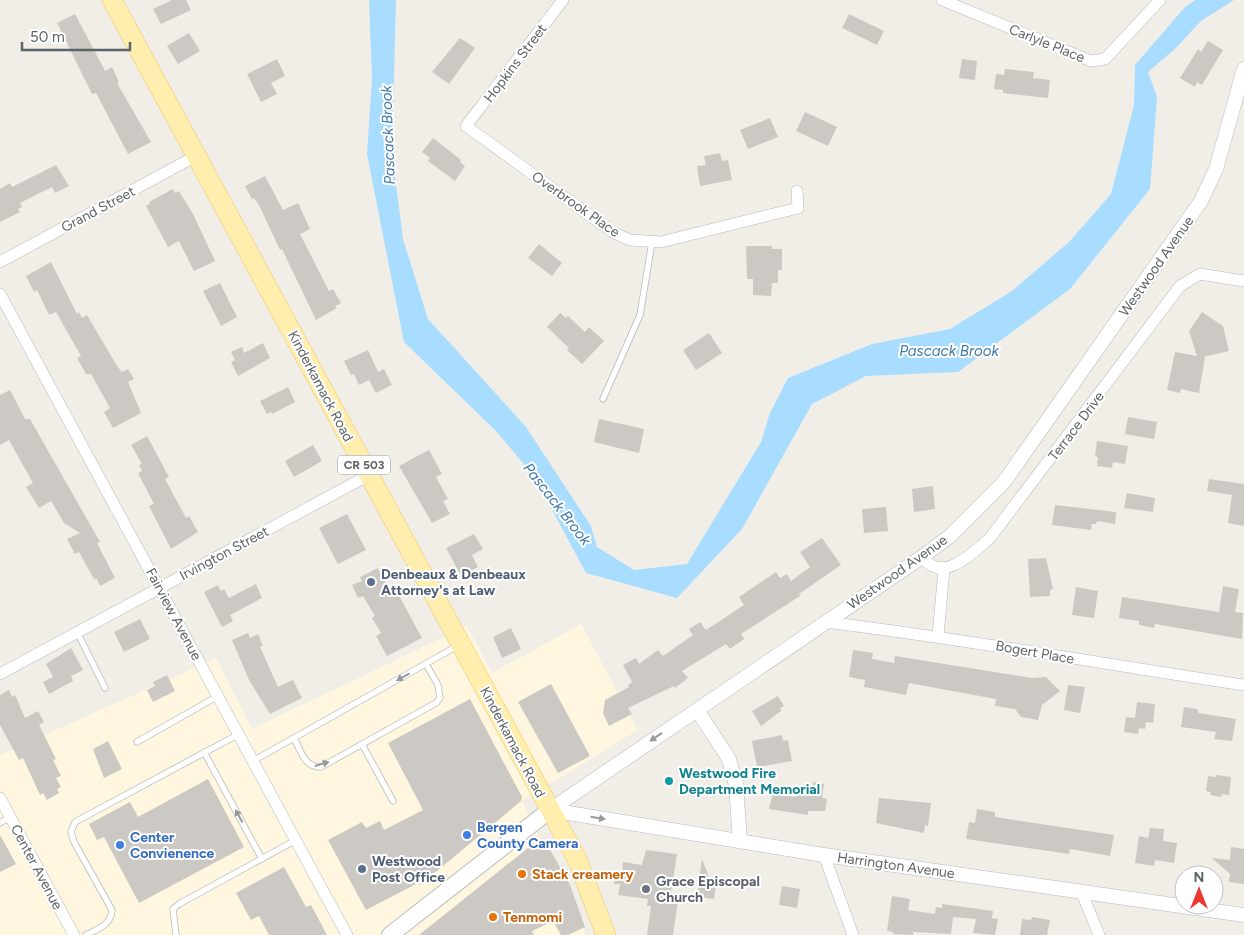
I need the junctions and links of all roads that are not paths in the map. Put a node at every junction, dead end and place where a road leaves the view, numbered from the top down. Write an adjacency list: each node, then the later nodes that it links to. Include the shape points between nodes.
1 (112, 0): 7 (main road, Kinderkamack Road / CR 503)
2 (563, 0): 6 (street, Hopkins Street)
3 (942, 0): 4 (street, Carlyle Place, via 1098,62 1105,59)
4 (1160, 0)
5 (1244, 69): 15 (street, Westwood Avenue, via 1216,169 1201,202 1004,482 950,536)
6 (466, 126): 9 (street, Overbrook Place, via 614,233 630,240)
7 (196, 156): 10 (street, Grand Street); 14 (main road, Kinderkamack Road / CR 503)
8 (797, 191): 9 (street, Overbrook Place, via 798,208)
9 (652, 242): 13 (lane, via 640,316)
10 (0, 262)
11 (1244, 281): 16 (street, Terrace Drive, via 1200,274 1180,286 990,538)
12 (0, 294): 17 (street, Fairview Avenue)
13 (603, 399)
14 (369, 475): 17 (street, Irvington Street); 21 (main road, Kinderkamack Road / CR 503)
15 (922, 557): 16 (street, via 927,564); 18 (street, Westwood Avenue)
16 (944, 569): 20 (street)
17 (160, 588): 19 (street, Irvington Street); 26 (street, Fairview Avenue)
18 (825, 622): 20 (street, Bogert Place); 27 (street, Westwood Avenue)
19 (77, 632): 23 (street, Irvington Street); 25 (lane)
20 (938, 636): 24 (street, Bogert Place)
21 (460, 644): 22 (lane); 36 (main road, Kinderkamack Road / CR 503)
22 (426, 664): 29 (lane, one-way to 29); 31 (lane, via 438,685 440,698 436,703)
23 (0, 674)
24 (1244, 685)
25 (105, 688)
26 (218, 696): 28 (street, Fairview Avenue); 30 (lane)
27 (697, 710): 36 (street, Westwood Avenue, one-way to 36); 40 (street, via 729,759 736,785)
28 (239, 734): 32 (lane); 33 (street, Fairview Avenue)
29 (294, 738): 31 (lane, one-way to 31, via 307,763 313,767 321,767); 33 (lane)
30 (137, 742)
31 (362, 744): 35 (lane)
32 (204, 752): 42 (lane, one-way to 32); 46 (lane, via 74,822 71,832 74,842 112,910 112,918 108,922)
33 (252, 761): 39 (street, Fairview Avenue)
34 (0, 798): 37 (street, Center Avenue)
35 (393, 800)
36 (550, 810): 40 (street, Harrington Avenue, one-way to 40); 49 (main road, Westwood Avenue); 50 (main road, Kinderkamack Road / CR 503, via 577,859)
37 (10, 817): 38 (lane); 45 (street, Center Avenue)
38 (0, 823)
39 (296, 840): 42 (lane); 48 (street, Fairview Avenue)
40 (740, 841): 41 (street, Harrington Avenue)
41 (824, 855): 43 (street, Harrington Avenue); 51 (street)
42 (262, 858): 47 (lane, via 179,904 174,909)
43 (1082, 892): 44 (street, Harrington Avenue); 52 (street)
44 (1244, 915)
45 (74, 935)
46 (86, 935)
47 (176, 935)
48 (347, 935)
49 (390, 935)
50 (606, 935)
51 (853, 935)
52 (1099, 935)

